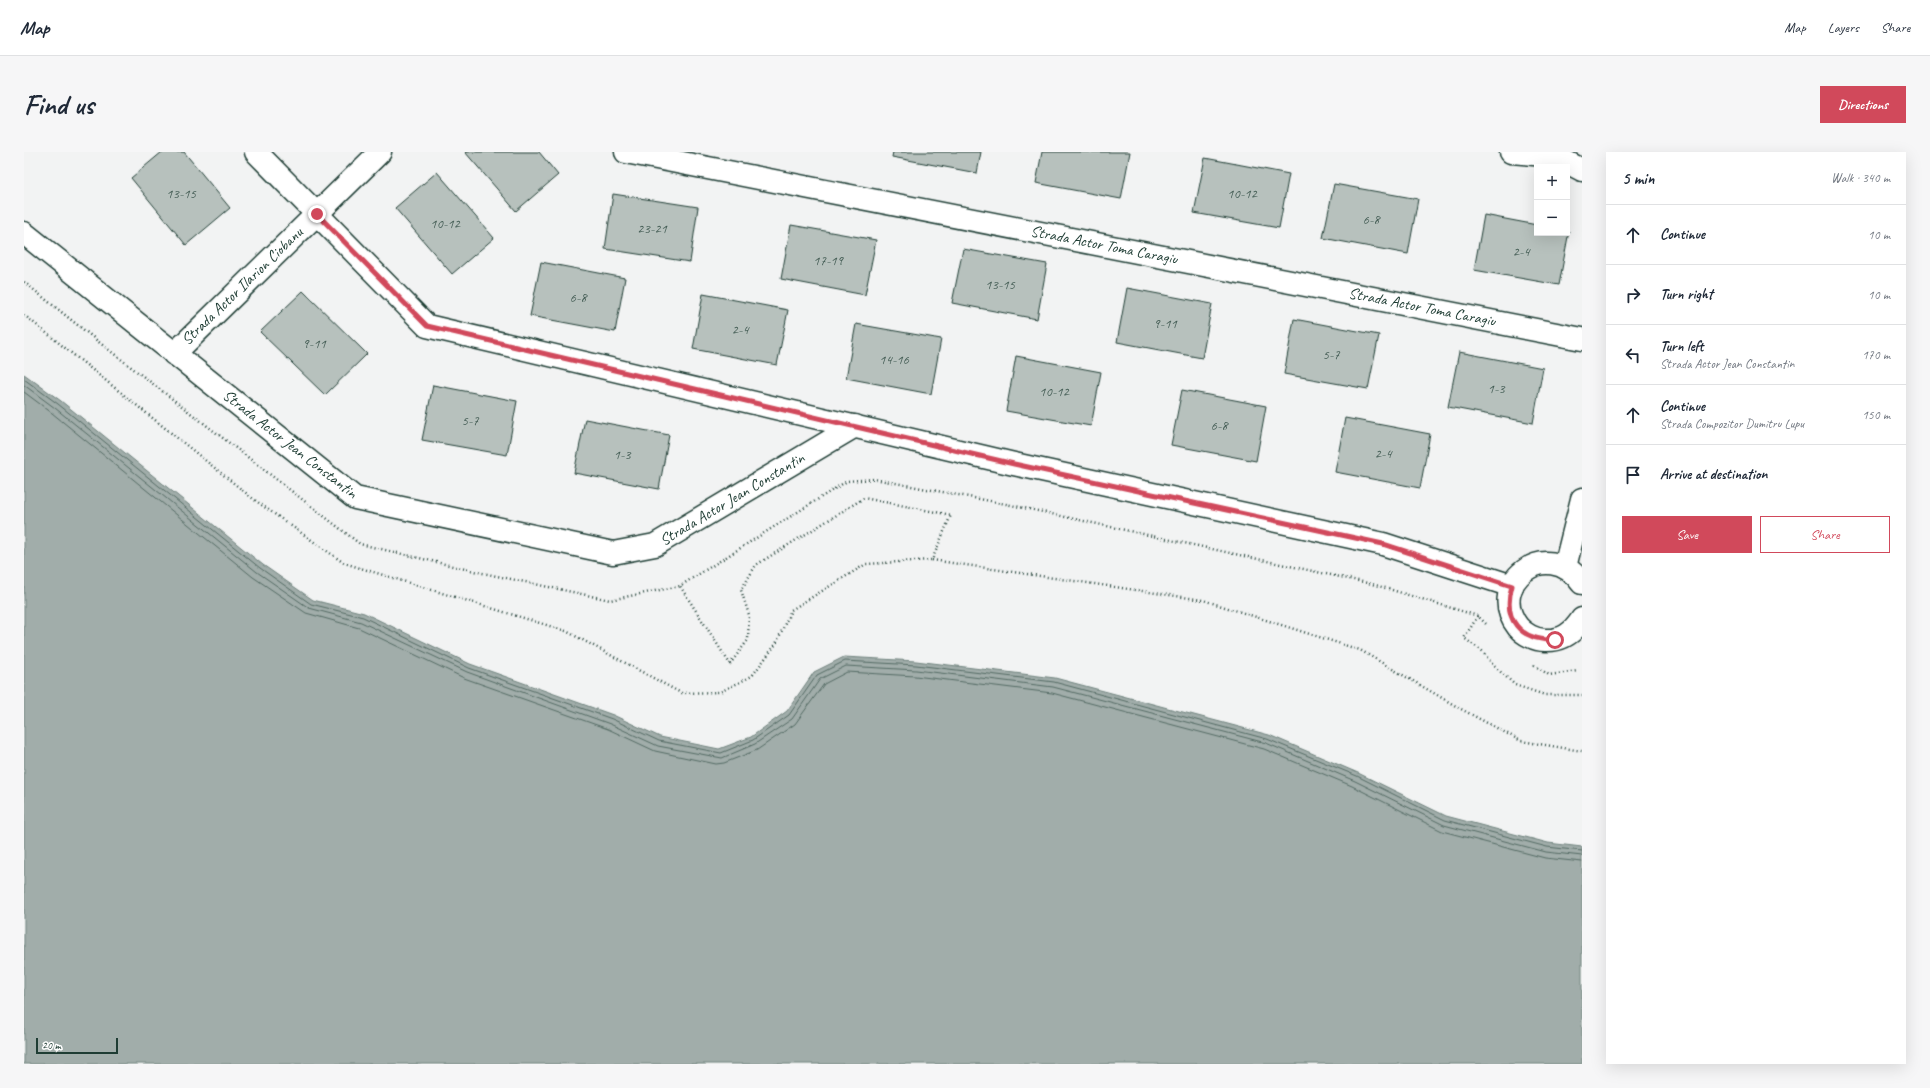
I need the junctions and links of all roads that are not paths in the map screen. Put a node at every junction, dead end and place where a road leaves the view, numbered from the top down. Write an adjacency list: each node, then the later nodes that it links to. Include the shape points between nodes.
1 (256, 152): 7 (street)
2 (380, 152): 7 (street, Strada Actor Ilarion Ciobanu)
3 (626, 152): 5 (street, Strada Actor Toma Caragiu)
4 (1511, 152): 6 (street, via 1555,156)
5 (693, 158): 9 (street, Strada Actor Toma Caragiu)
6 (1582, 170)
7 (317, 214): 10 (street, Strada Actor Ilarion Ciobanu); 11 (street, via 427,326)
8 (24, 233): 10 (street, Strada Actor Jean Constantin)
9 (1582, 339)
10 (174, 354): 11 (street, Strada Actor Jean Constantin, via 355,498 613,553 655,545)
11 (855, 426): 15 (street, via 1014,464 1383,544)
12 (1582, 499): 13 (street)
13 (1565, 567): 14 (street); 15 (street, via 1541,563 1519,575)
14 (1582, 583)
15 (1512, 586): 16 (street, via 1509,609 1513,621 1531,637 1555,640 1576,629)
16 (1582, 619)

